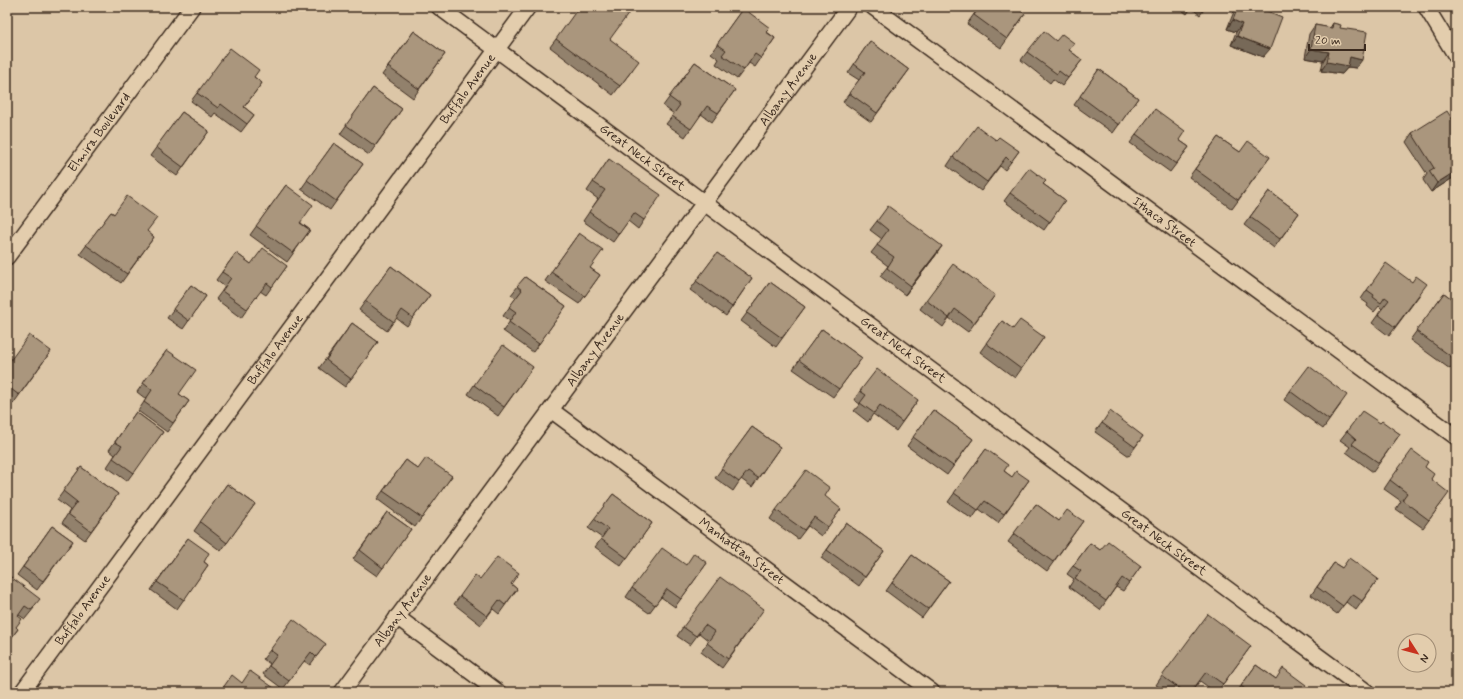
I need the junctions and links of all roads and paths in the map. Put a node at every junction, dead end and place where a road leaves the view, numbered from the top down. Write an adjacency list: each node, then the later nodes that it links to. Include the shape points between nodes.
1 (192, 7): 10 (street, Elmira Boulevard)
2 (439, 7): 7 (street, Great Neck Street)
3 (528, 7): 7 (street, Buffalo Avenue)
4 (849, 7): 9 (street, Albany Avenue)
5 (873, 7): 12 (street, Ithaca Street)
6 (1426, 7): 8 (street)
7 (497, 49): 9 (street, Great Neck Street); 14 (street, Buffalo Avenue)
8 (1456, 56)
9 (704, 202): 11 (street, Albany Avenue); 18 (street, Great Neck Street)
10 (7, 257)
11 (551, 410): 13 (street, Albany Avenue); 17 (street, Manhattan Street)
12 (1456, 438)
13 (397, 617): 15 (street, Albany Avenue); 16 (street)
14 (22, 692)
15 (342, 692)
16 (498, 692)
17 (932, 692)
18 (1366, 692)

